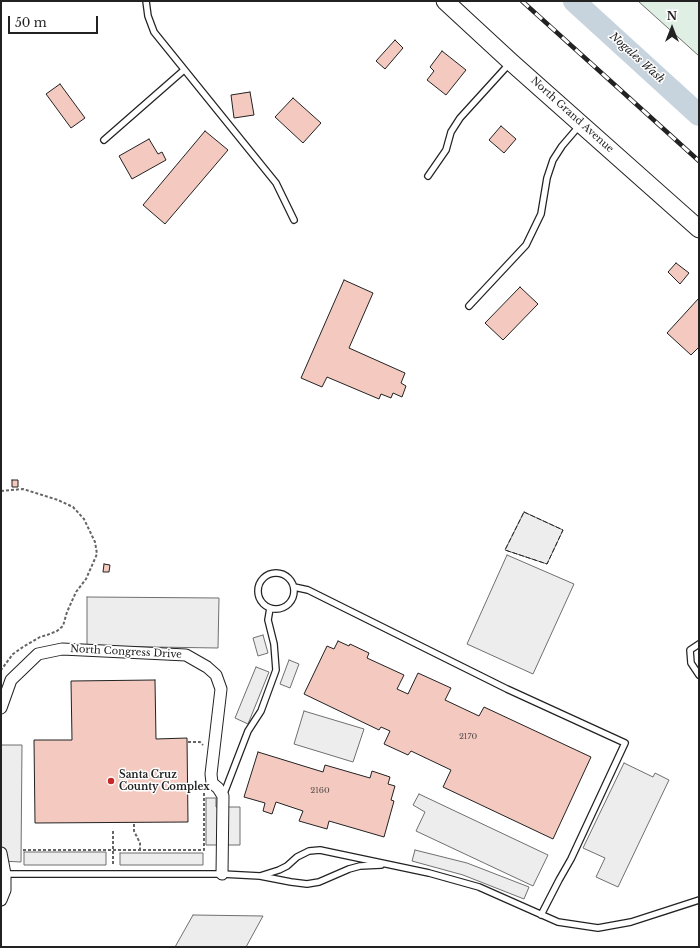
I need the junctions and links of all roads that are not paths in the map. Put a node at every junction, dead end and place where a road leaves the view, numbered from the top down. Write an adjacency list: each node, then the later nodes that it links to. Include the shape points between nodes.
1 (146, 1): 4 (lane, via 154,32)
2 (445, 1): 3 (main road, North Grand Avenue)
3 (511, 62): 5 (main road, North Grand Avenue); 7 (lane, via 460,118 451,132 446,150)
4 (184, 70): 6 (lane); 8 (lane, via 276,183)
5 (582, 124): 9 (main road, North Grand Avenue); 10 (lane, via 553,160 541,214 526,245)
6 (104, 140)
7 (428, 176)
8 (294, 220)
9 (699, 229)
10 (469, 306)
11 (294, 587): 12 (lane, via 293,598 286,606); 12 (lane, via 288,577 278,572 263,578 259,583 258,595); 24 (lane, via 308,590 624,744 571,859)
12 (270, 608): 16 (lane, via 268,620 274,644 276,670 261,711 248,731)
13 (699, 644): 14 (lane, via 690,650 691,663)
14 (699, 674)
15 (1, 708): 16 (street, North Congress Drive, via 11,680 38,654 62,649 186,655 216,675 221,689 210,774 212,783)
16 (222, 796): 20 (street)
17 (1, 853): 19 (street)
18 (389, 865): 21 (lane, via 360,866 307,884); 21 (lane, via 320,850 309,851 287,866); 24 (lane, via 429,873 479,888)
19 (5, 874): 20 (lane); 22 (street, via 5,890)
20 (222, 874): 21 (lane)
21 (260, 876)
22 (1, 900)
23 (699, 900): 24 (lane, via 631,922 598,928 558,922)
24 (541, 915)

